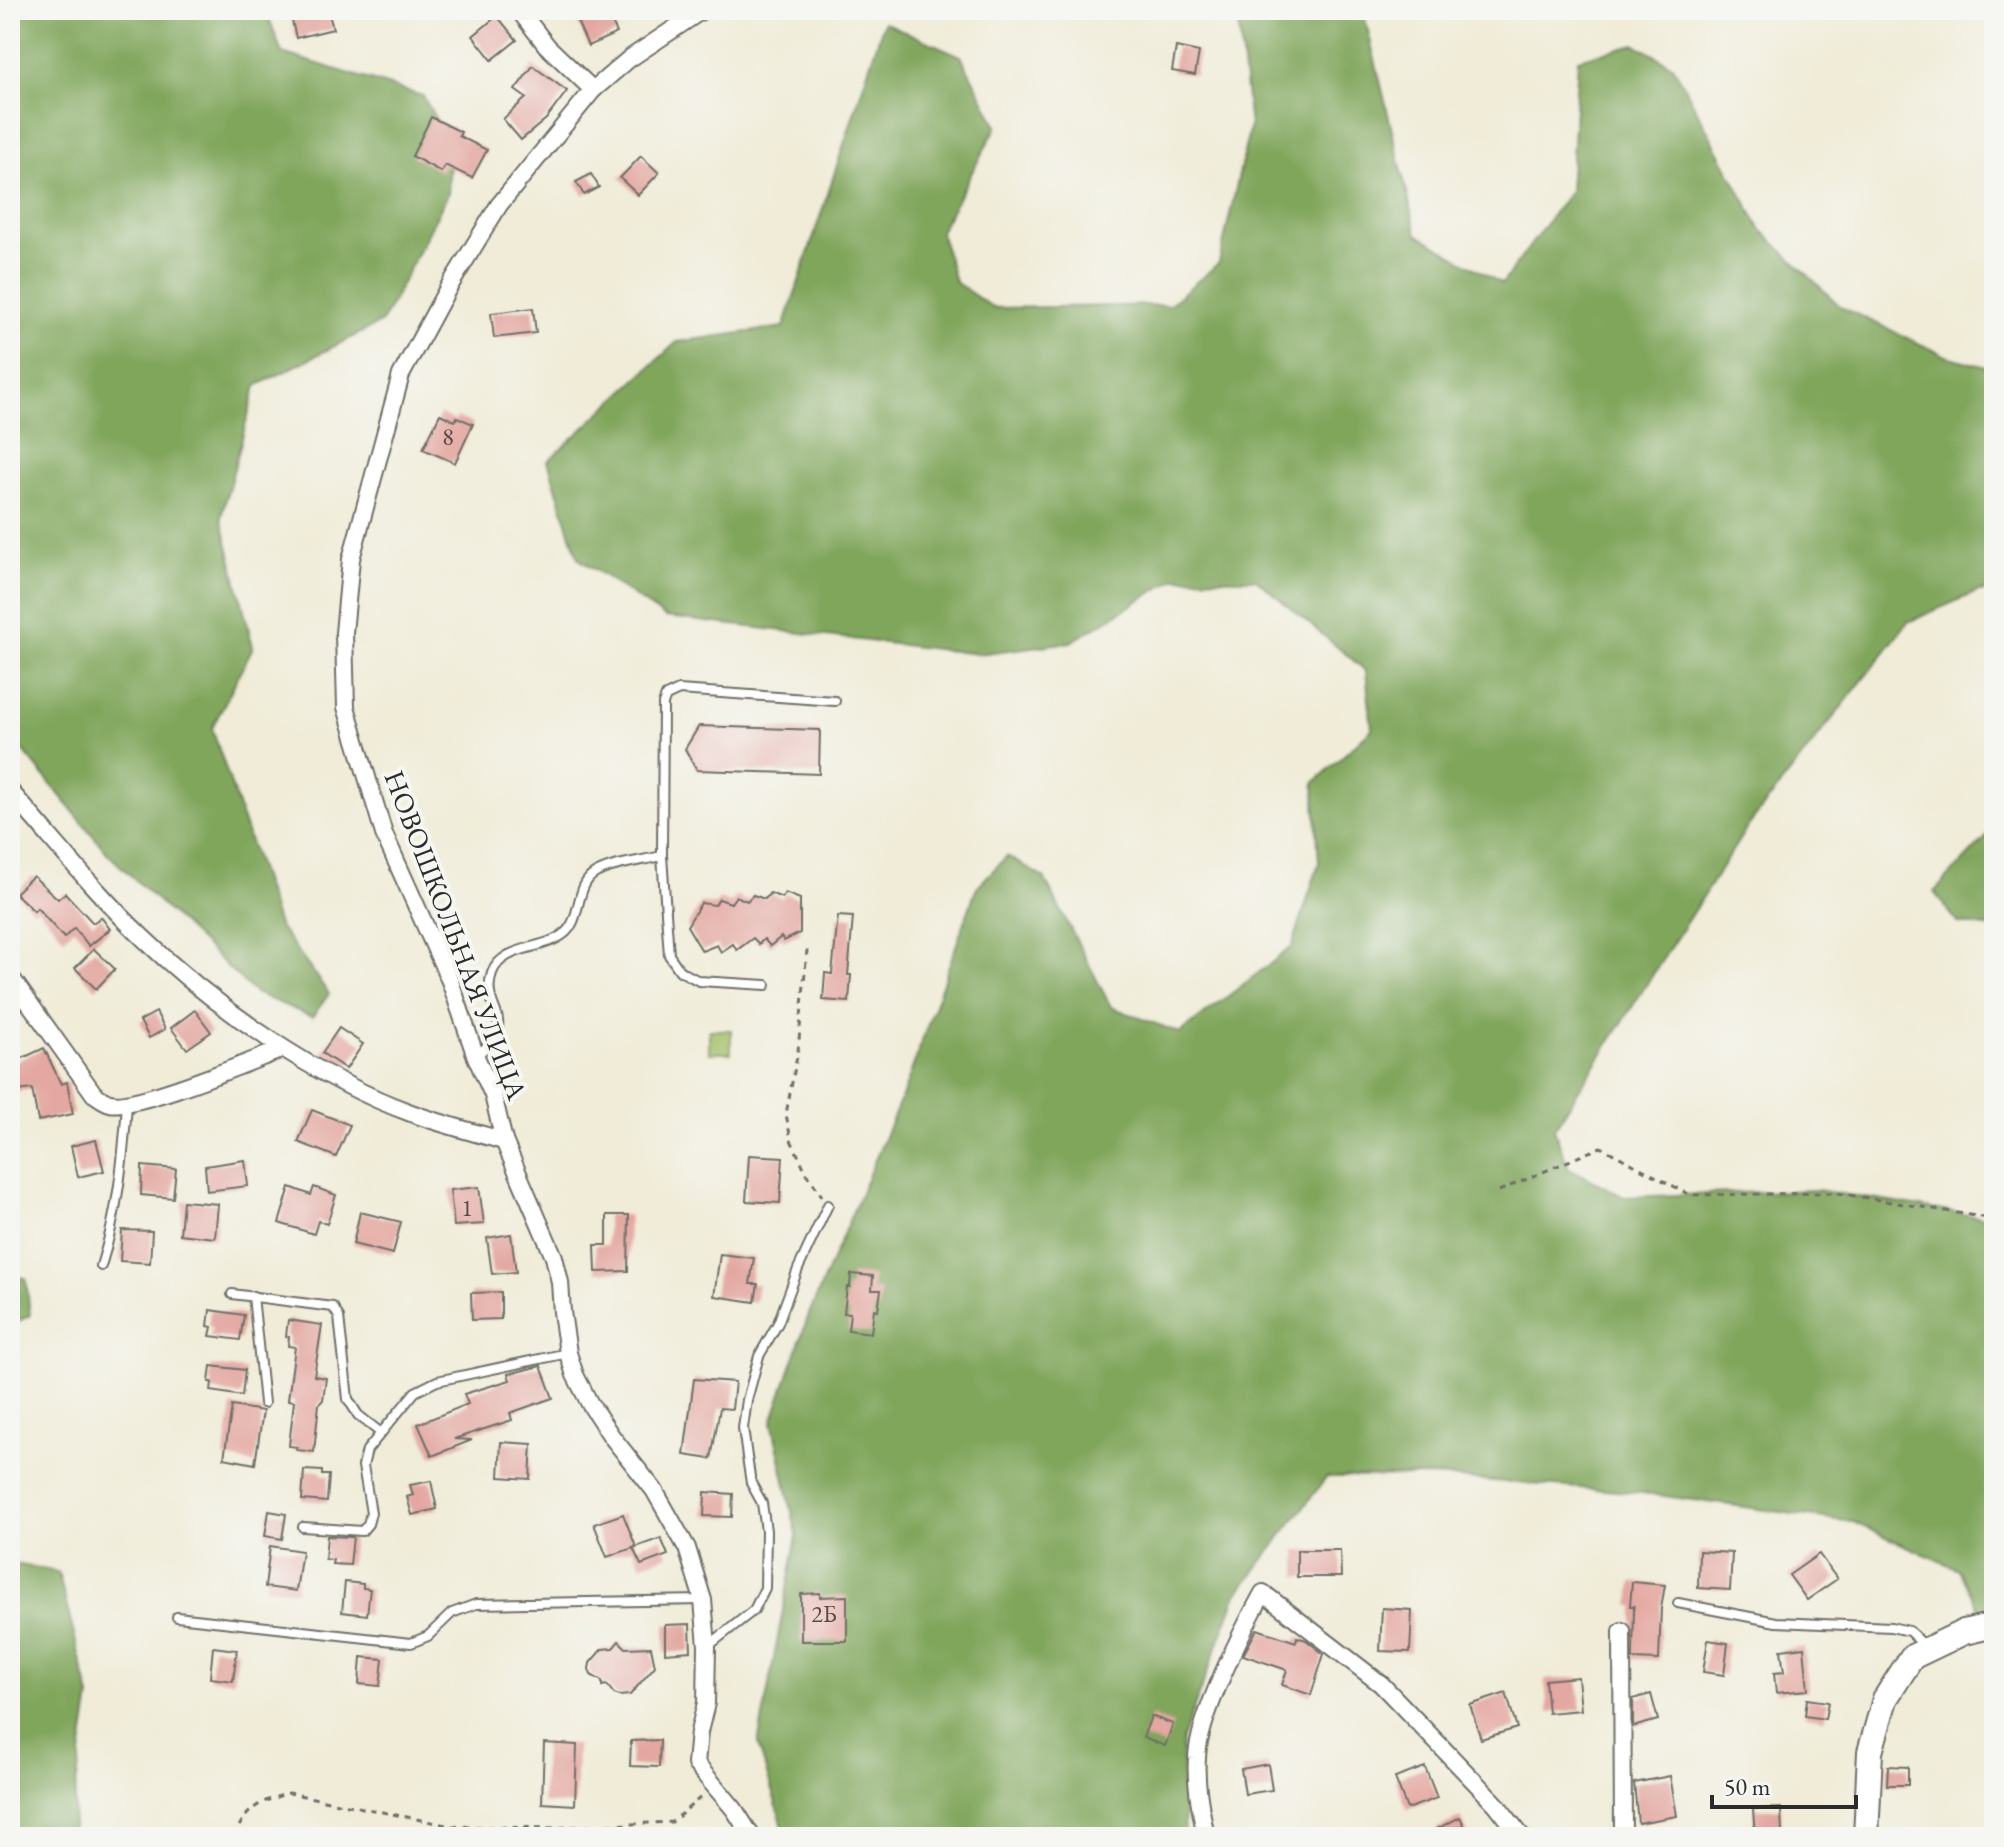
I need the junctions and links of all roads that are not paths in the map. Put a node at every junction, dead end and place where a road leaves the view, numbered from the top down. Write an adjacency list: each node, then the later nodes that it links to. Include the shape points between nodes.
1 (519, 10): 3 (street)
2 (702, 10): 3 (street, НОВОШКОЛЬНАЯ УЛИЦА)
3 (593, 90): 10 (street, НОВОШКОЛЬНАЯ УЛИЦА, via 499,205 401,375 351,559 344,633 346,707 384,834 450,981)
4 (835, 701): 6 (lane, via 679,690 666,696)
5 (10, 791): 9 (street, via 141,936)
6 (662, 856): 8 (lane, via 669,955 680,971 699,981); 10 (lane, via 593,874 565,932 501,961 490,986 498,1034)
7 (10, 976): 11 (street, via 94,1094)
8 (766, 985)
9 (283, 1049): 11 (street); 12 (street, via 410,1113)
10 (476, 1057): 12 (street, НОВОШКОЛЬНАЯ УЛИЦА, via 493,1095)
11 (127, 1104): 14 (lane, via 120,1183)
12 (504, 1141): 17 (street, НОВОШКОЛЬНАЯ УЛИЦА, via 554,1257)
13 (828, 1205): 26 (lane, via 759,1356 747,1400 743,1428 751,1483 762,1503 766,1531 765,1588 754,1610)
14 (101, 1266)
15 (232, 1294): 16 (lane)
16 (253, 1296): 18 (lane); 19 (lane, via 333,1307 339,1317 348,1399)
17 (568, 1353): 19 (lane, via 437,1381 415,1392); 21 (street, НОВОШКОЛЬНАЯ УЛИЦА, via 590,1404 654,1490 687,1548)
18 (264, 1403)
19 (381, 1433): 20 (lane, via 367,1450 363,1466 368,1524 362,1531)
20 (303, 1527)
21 (703, 1600): 23 (lane, via 476,1604 452,1613 428,1636 411,1643); 26 (street, НОВОШКОЛЬНАЯ УЛИЦА)
22 (1678, 1603): 27 (lane, via 1776,1622 1891,1627 1909,1631)
23 (177, 1617)
24 (1994, 1625): 27 (street)
25 (1622, 1631): 31 (street)
26 (707, 1646): 28 (street, НОВОШКОЛЬНАЯ УЛИЦА, via 706,1703 696,1764)
27 (1929, 1649): 32 (street, via 1912,1657 1885,1699 1870,1752)
28 (752, 1837)
29 (1206, 1837): 30 (street, via 1196,1756 1208,1714 1263,1593 1381,1684)
30 (1522, 1837)
31 (1623, 1837)
32 (1866, 1837)

